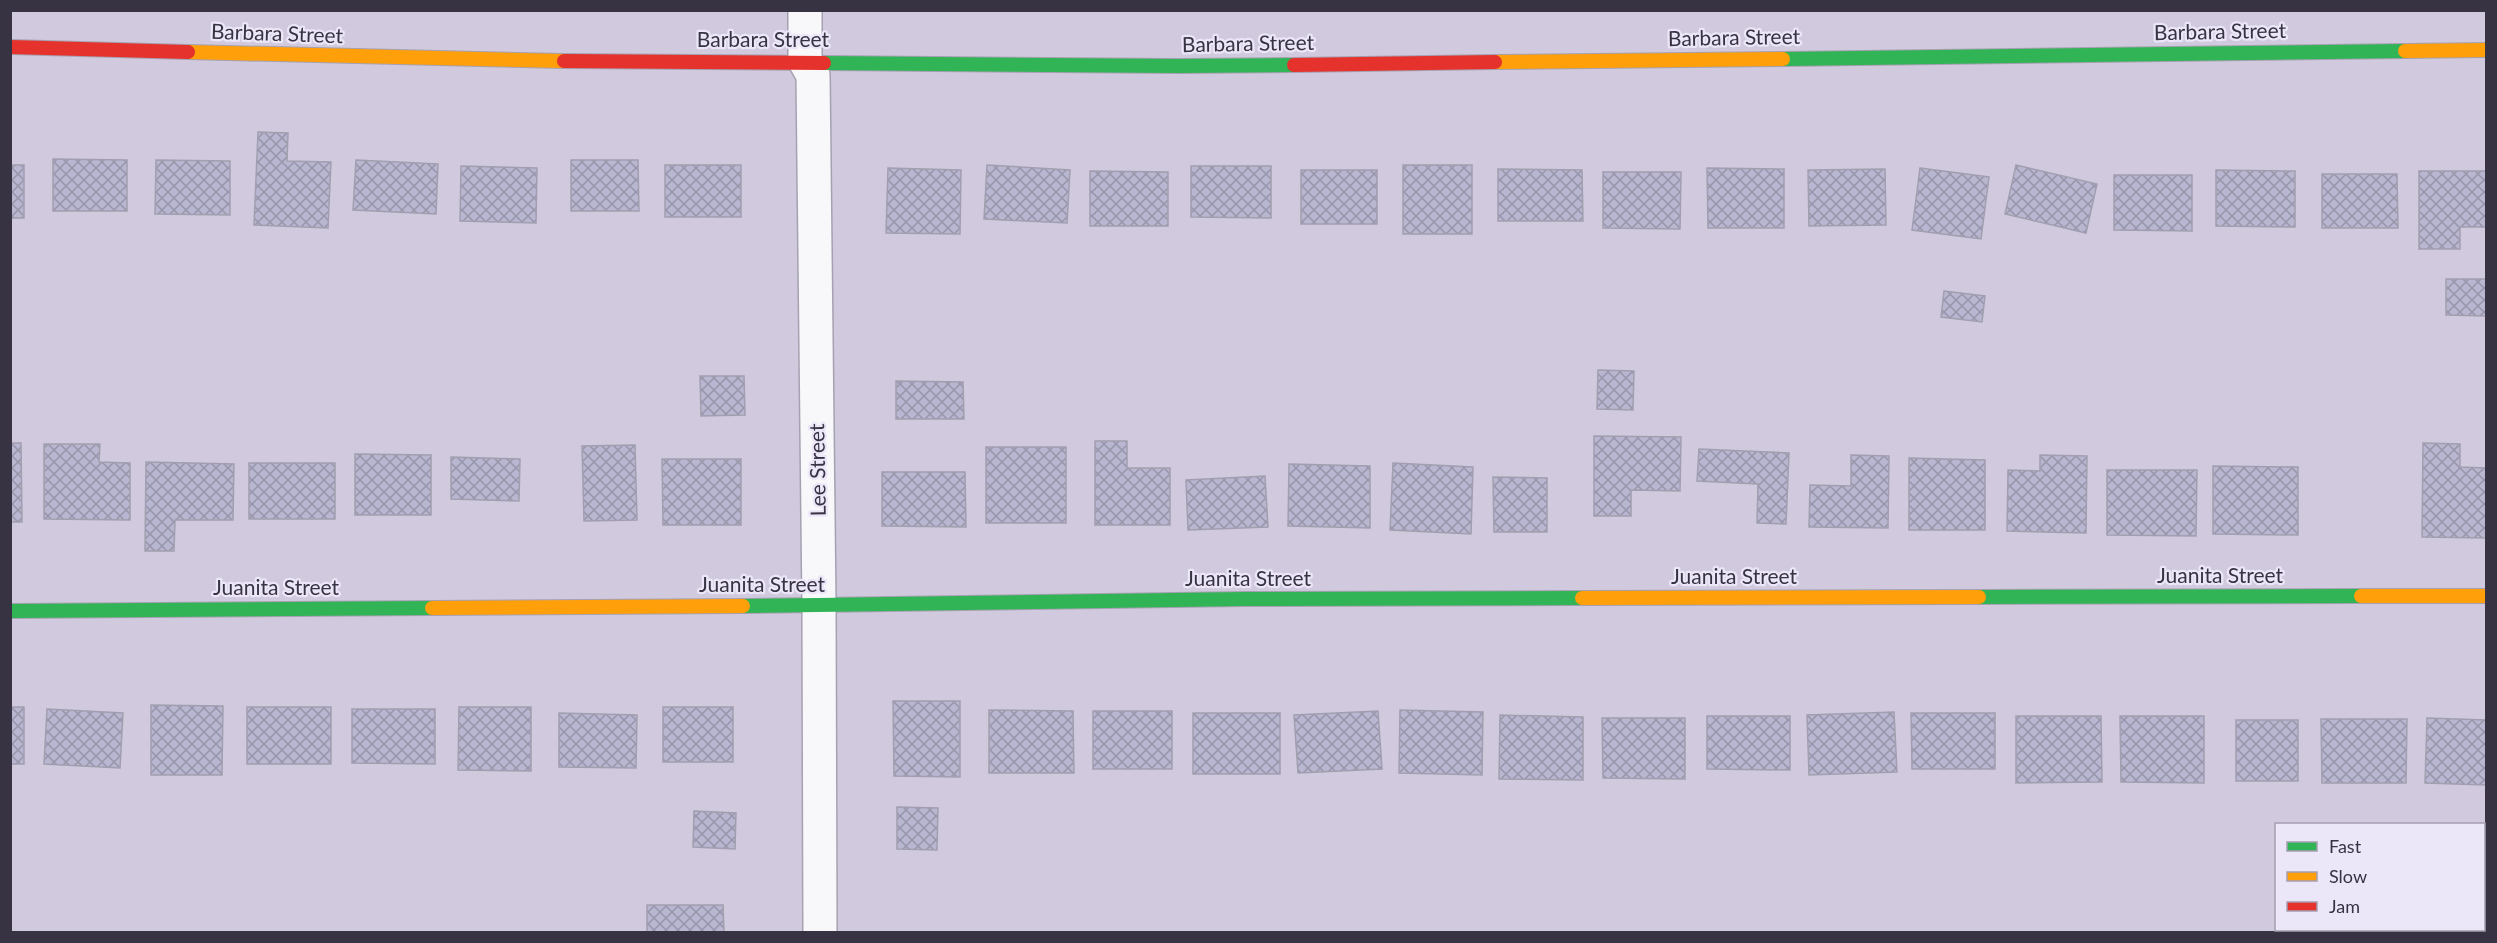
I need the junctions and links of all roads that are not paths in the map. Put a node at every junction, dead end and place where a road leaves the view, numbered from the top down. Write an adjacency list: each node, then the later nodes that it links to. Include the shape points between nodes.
1 (805, 10): 4 (street, Lee Street)
2 (10, 46): 4 (street, Barbara Street, via 452,60)
3 (2487, 50): 4 (street, Barbara Street, via 1177,66)
4 (805, 61): 6 (street, Lee Street, via 813,75)
5 (2487, 596): 6 (street, Juanita Street, via 1245,599)
6 (819, 605): 7 (street, Juanita Street); 8 (street, Lee Street)
7 (10, 611)
8 (820, 933)

